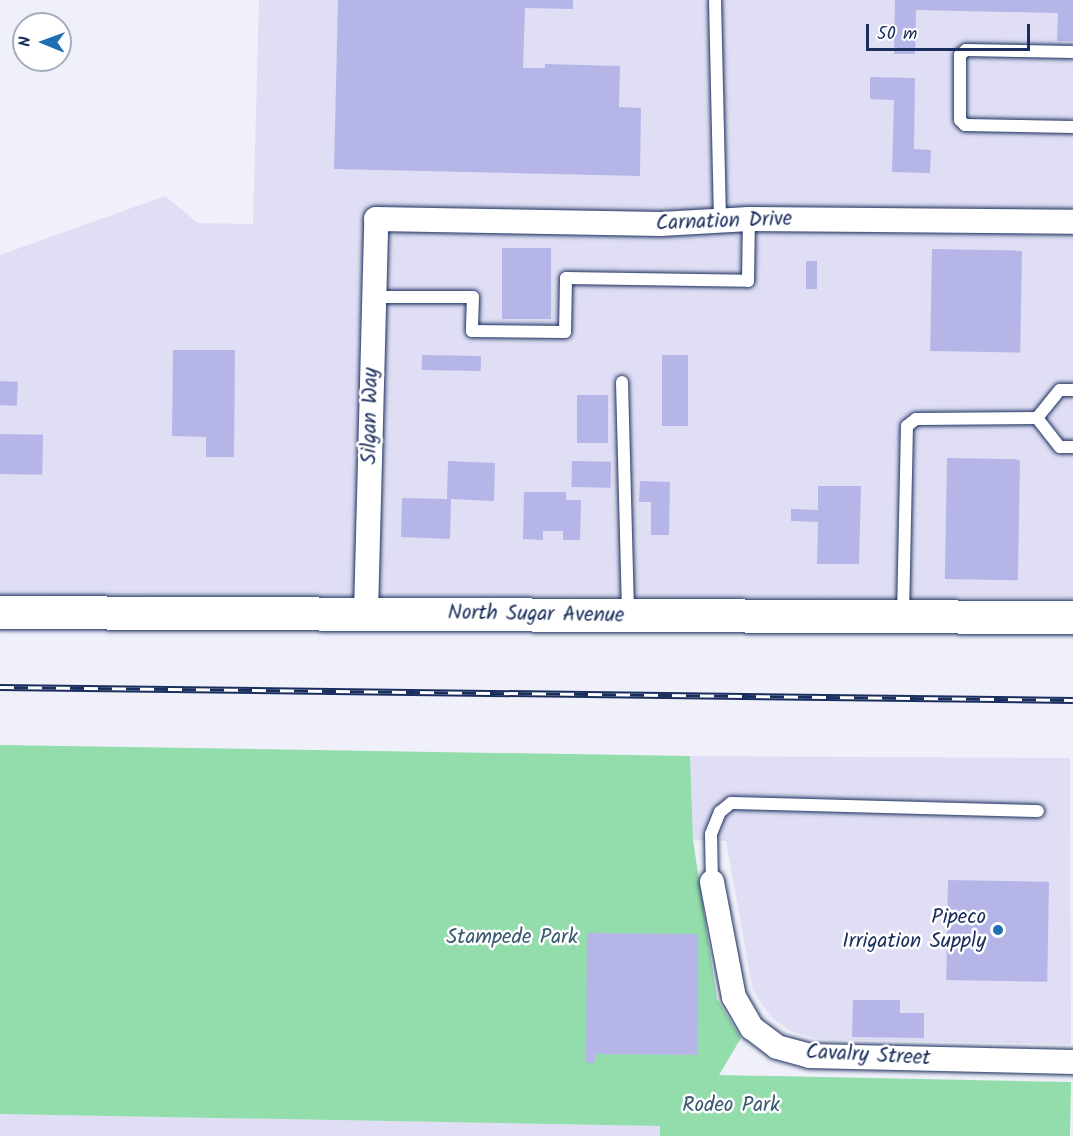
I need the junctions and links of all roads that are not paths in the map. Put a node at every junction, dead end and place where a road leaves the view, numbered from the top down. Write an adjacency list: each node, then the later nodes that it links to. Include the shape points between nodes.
1 (715, 0): 6 (lane)
2 (1073, 52): 3 (lane, via 966,50 960,54 960,120 965,125)
3 (1073, 127)
4 (376, 219): 6 (street, Carnation Drive, via 660,224); 8 (street, Silgan Way)
5 (749, 219): 6 (street, Carnation Drive); 7 (street, Carnation Drive); 8 (lane, via 748,281 566,278 565,332 472,331 473,297)
6 (720, 220)
7 (1073, 222)
8 (374, 297): 14 (street, Silgan Way)
9 (622, 382): 15 (lane)
10 (1073, 390): 11 (lane, via 1060,390)
11 (1037, 418): 12 (lane, via 1060,447); 16 (lane, via 916,419 907,426)
12 (1073, 447)
13 (0, 612): 14 (street, North Sugar Avenue)
14 (366, 613): 15 (street, North Sugar Avenue)
15 (628, 617): 16 (street, North Sugar Avenue)
16 (903, 617): 17 (street, North Sugar Avenue)
17 (1073, 617)
18 (1038, 811): 19 (lane, via 731,803 720,812 711,834)
19 (712, 882): 20 (street, Cavalry Street, via 734,997 752,1028 777,1047 810,1056)
20 (1073, 1062)

